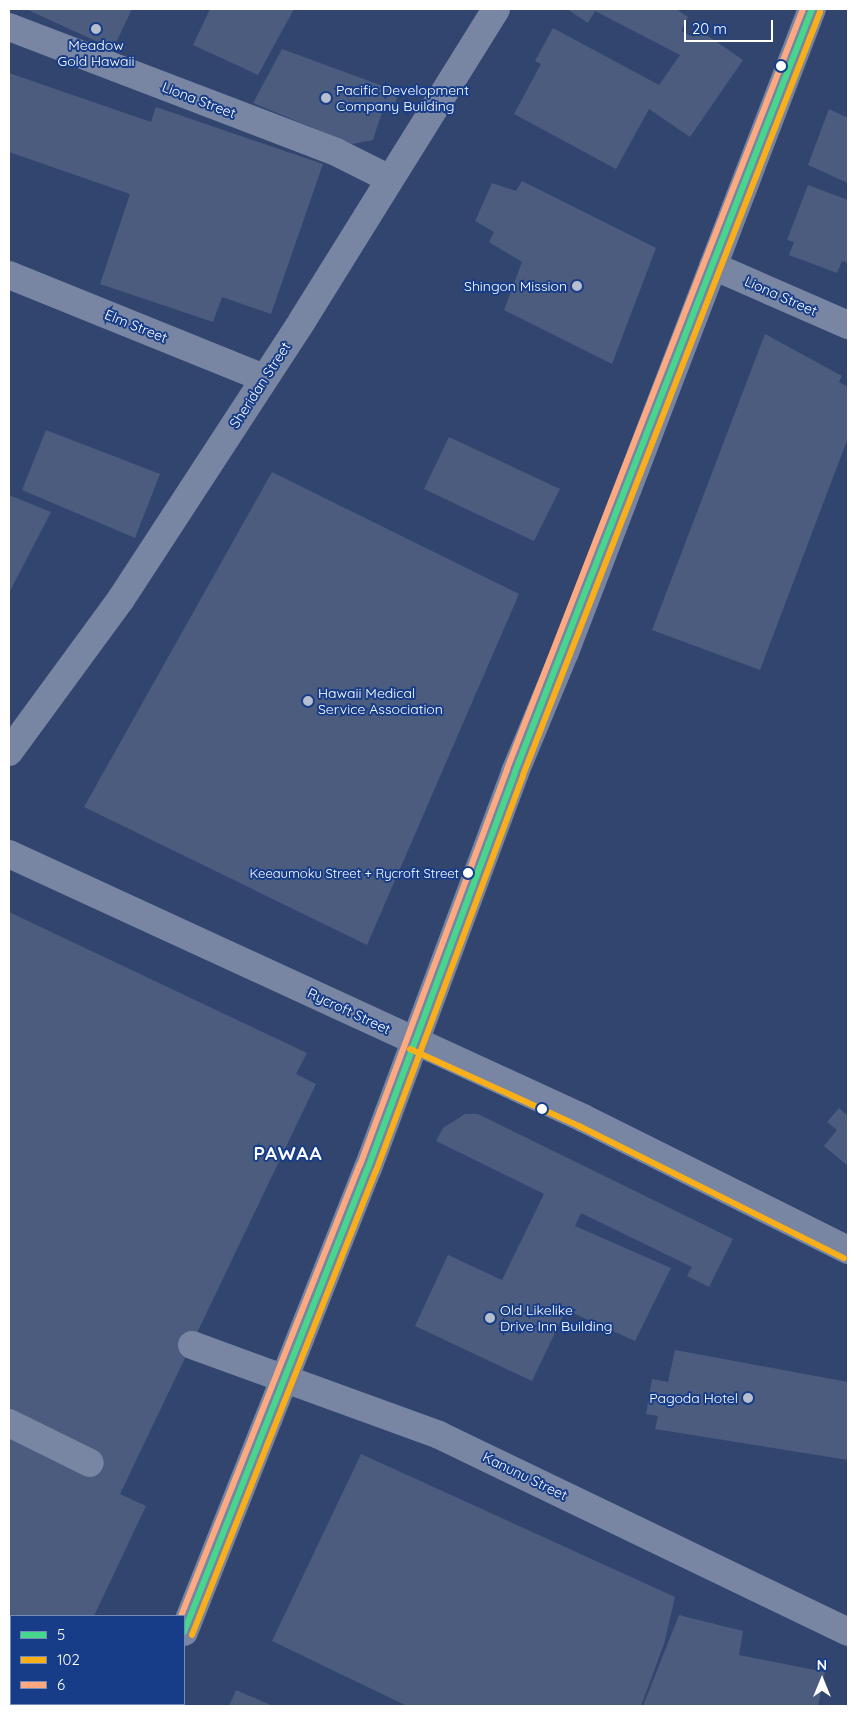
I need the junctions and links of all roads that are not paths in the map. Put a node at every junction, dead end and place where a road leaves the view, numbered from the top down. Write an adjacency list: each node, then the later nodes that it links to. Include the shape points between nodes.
1 (496, 9): 4 (street, Sheridan Street)
2 (812, 9): 5 (main road)
3 (9, 27): 4 (street, Liona Street, via 336,152)
4 (388, 178): 8 (street, Sheridan Street)
5 (713, 266): 7 (street, Liona Street); 11 (main road)
6 (9, 275): 8 (street, Elm Street)
7 (848, 325)
8 (264, 378): 9 (street, Sheridan Street, via 121,599)
9 (9, 752)
10 (9, 854): 11 (street, Rycroft Street)
11 (414, 1041): 12 (street, Rycroft Street, via 583,1118); 14 (main road, via 368,1168)
12 (848, 1250)
13 (192, 1345): 14 (street, Kanunu Street)
14 (281, 1379): 17 (main road); 18 (street, Kanunu Street, via 439,1435)
15 (9, 1424): 16 (street)
16 (90, 1463)
17 (185, 1629)
18 (848, 1632)

